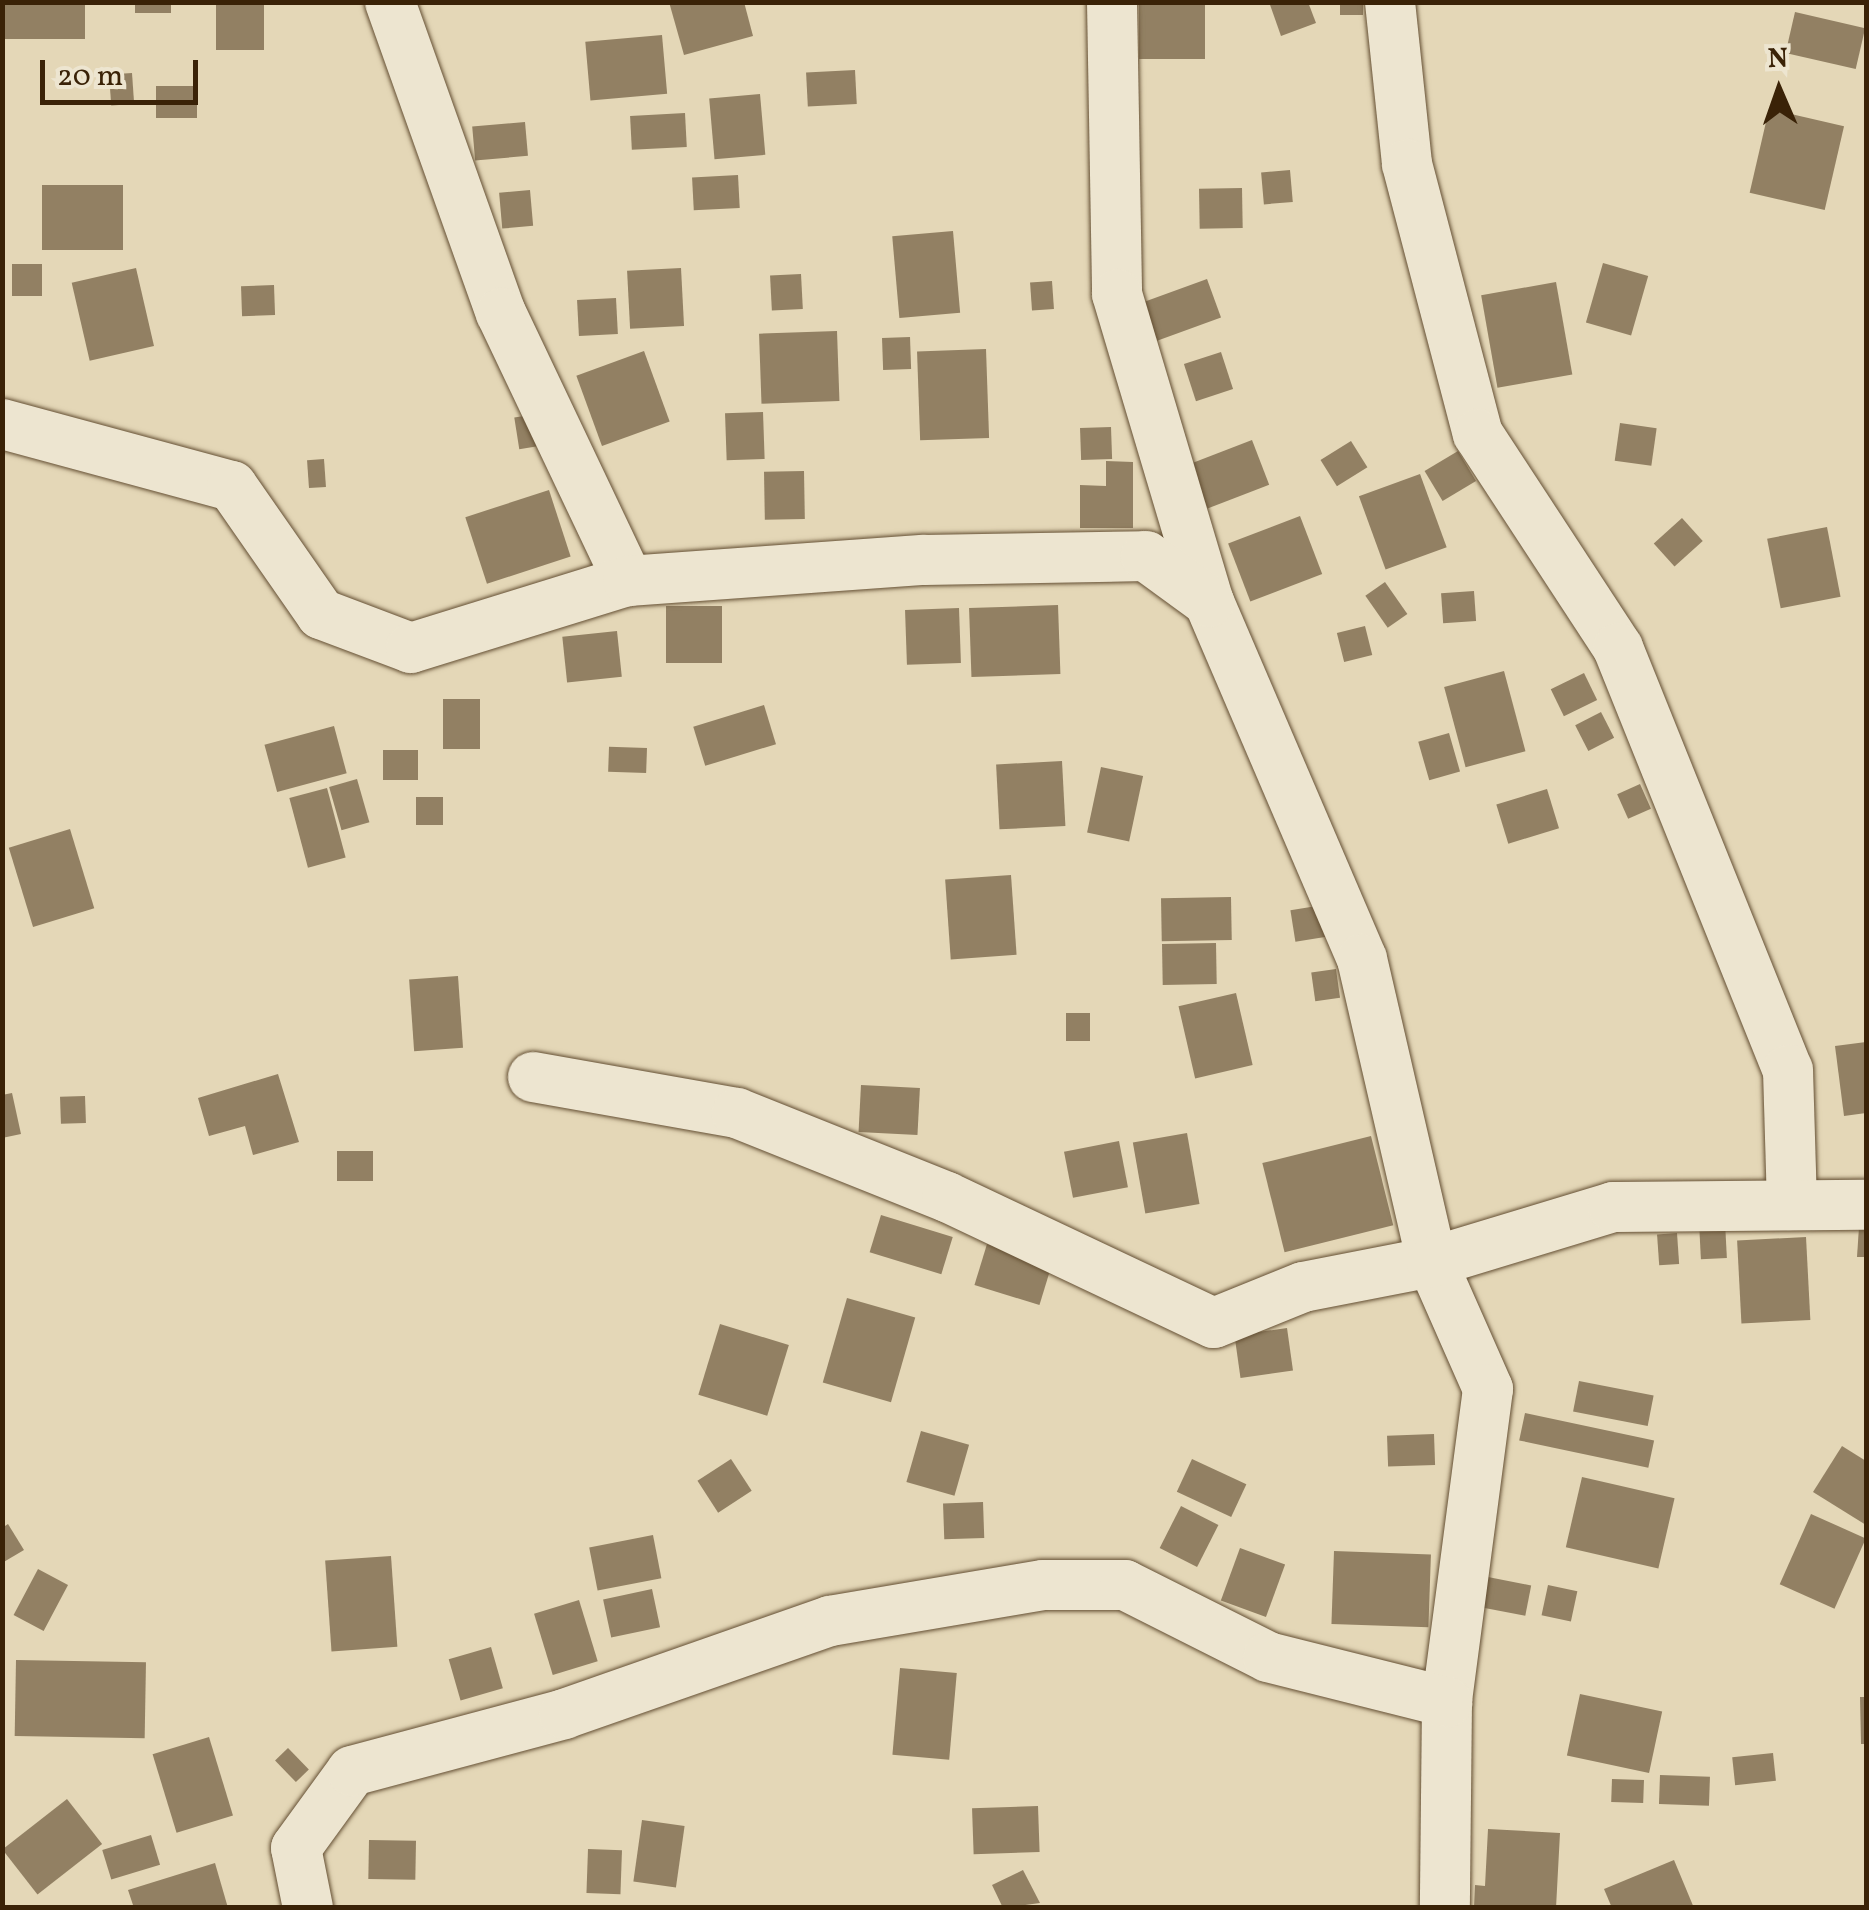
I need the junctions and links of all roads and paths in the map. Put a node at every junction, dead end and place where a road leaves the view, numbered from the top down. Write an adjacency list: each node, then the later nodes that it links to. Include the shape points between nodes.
1 (390, 2): 5 (street, via 502,313)
2 (1112, 2): 6 (street, via 1117,294)
3 (1390, 2): 8 (street, via 1408,164 1478,434 1618,648 1788,1070)
4 (2, 424): 5 (street, via 232,486 320,614 411,648)
5 (628, 581): 6 (street, via 924,560 1146,556)
6 (1208, 602): 10 (street, via 1362,959)
7 (532, 1078): 10 (street, via 736,1113 947,1197 1214,1323 1303,1288)
8 (1792, 1205): 9 (street); 10 (street, via 1613,1207)
9 (1866, 1206)
10 (1432, 1262): 11 (street, via 1488,1389)
11 (1447, 1702): 12 (street, via 1268,1656 1125,1585 1043,1585 830,1621 564,1714 352,1771 296,1848); 13 (street)
12 (308, 1908)
13 (1446, 1908)

